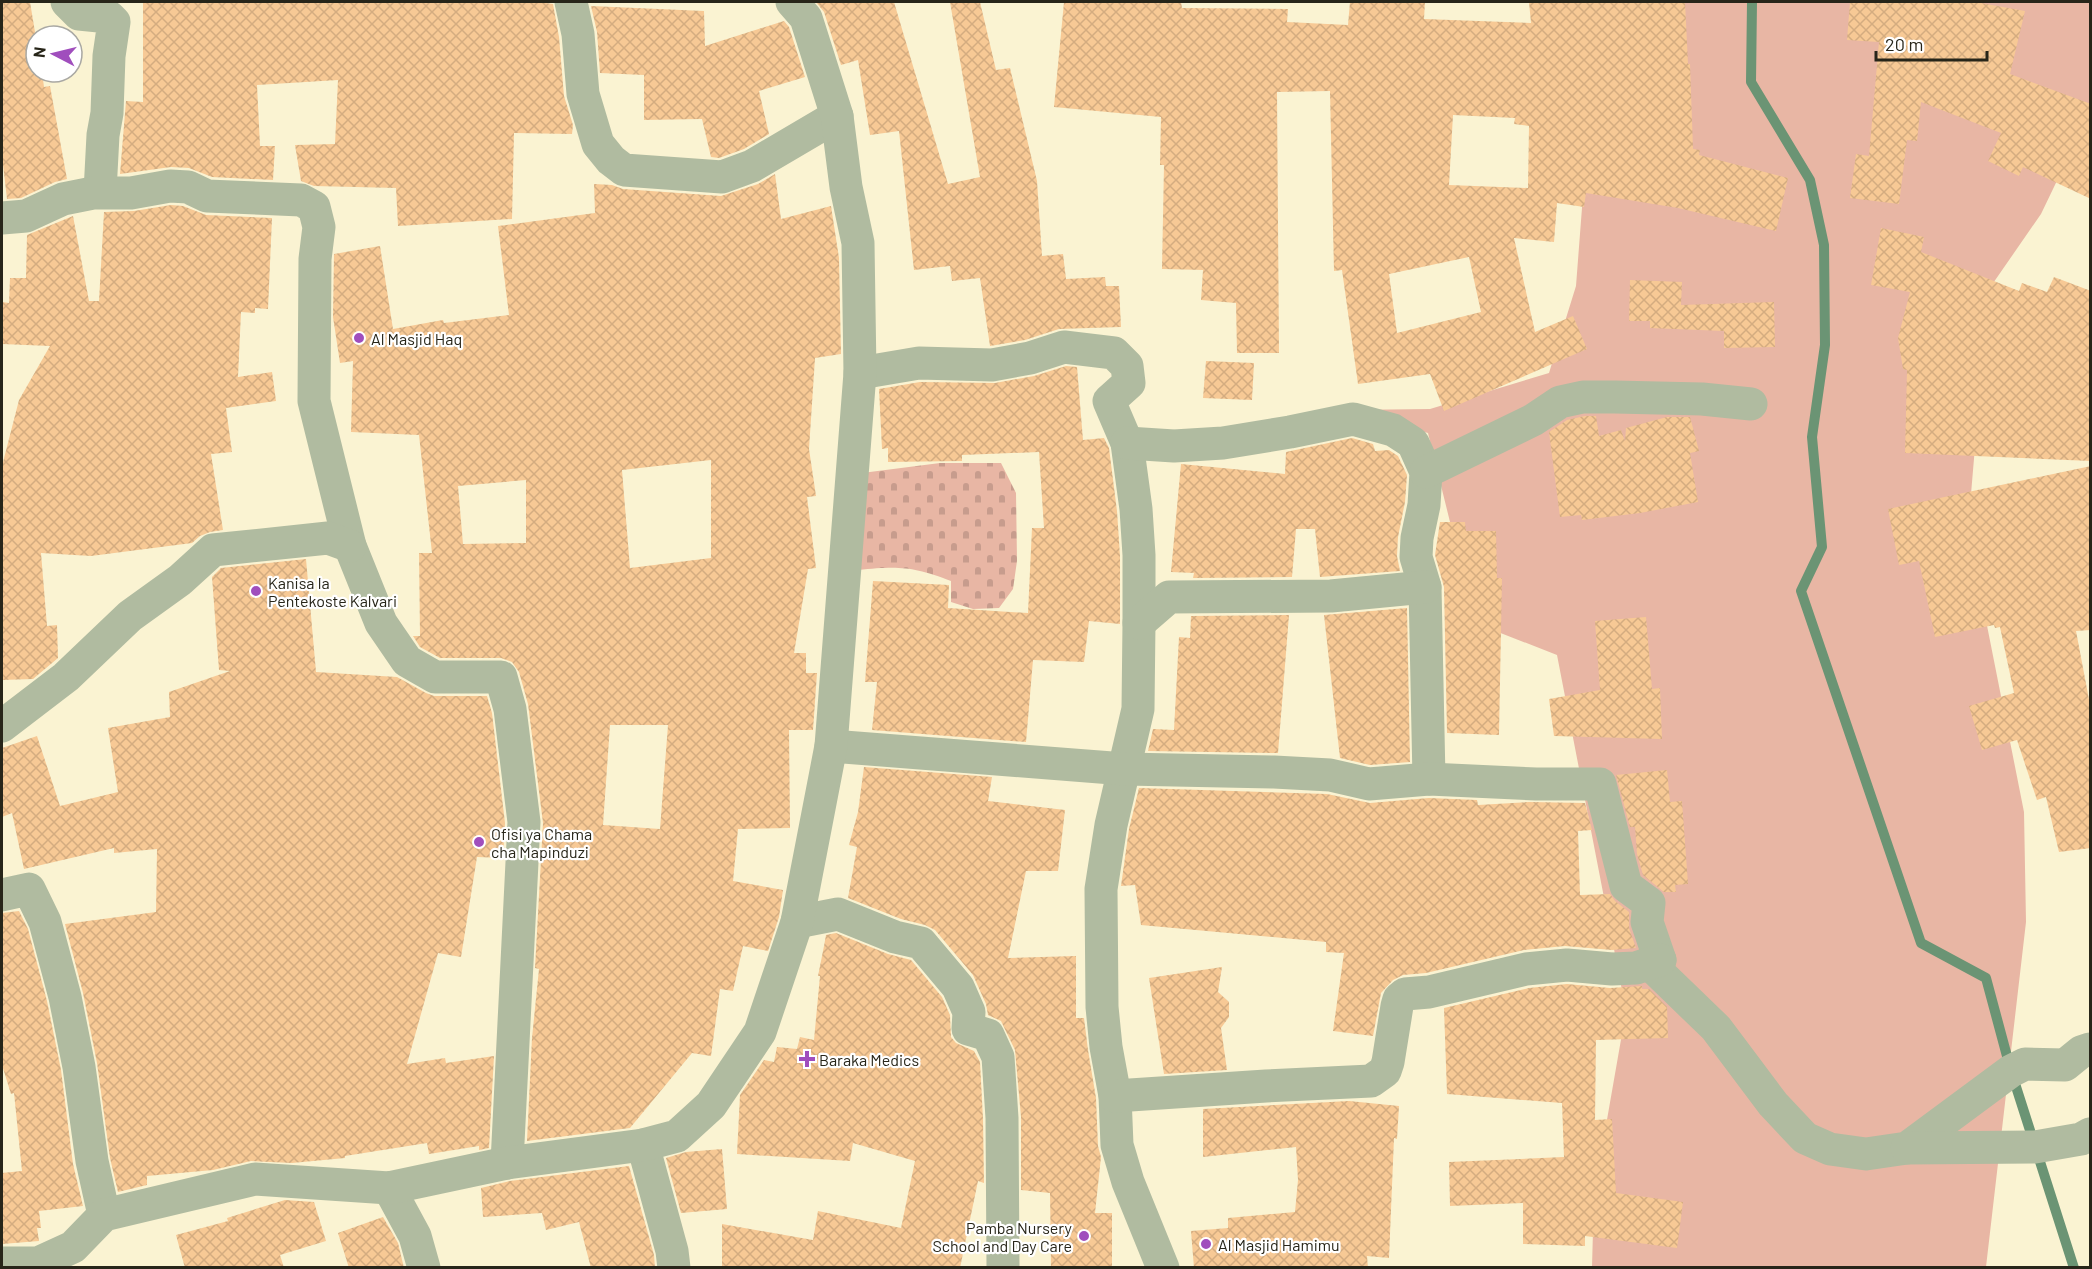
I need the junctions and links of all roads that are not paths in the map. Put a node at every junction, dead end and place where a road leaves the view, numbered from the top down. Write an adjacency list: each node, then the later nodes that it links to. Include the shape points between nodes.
1 (67, 2): 5 (street, via 79,14 109,17 114,22)
2 (571, 2): 4 (street, via 583,94 598,144 624,170 722,177 752,166)
3 (792, 2): 4 (street, via 806,18)
4 (837, 116): 7 (street, via 858,243)
5 (100, 192): 6 (street, via 63,199 27,216); 11 (street, via 188,187 207,196 301,200 314,207 319,227 315,259 314,401)
6 (2, 218)
7 (860, 373): 9 (street, via 919,363 992,365 1064,347 1114,353 1127,366 1129,383 1109,401); 15 (street)
8 (1751, 404): 10 (street, via 1615,397 1560,402 1533,420)
9 (1127, 443): 10 (street, via 1223,443 1353,419 1393,430 1413,443); 13 (street, via 1136,509)
10 (1426, 472): 12 (street, via 1416,557)
11 (350, 546): 14 (street, via 328,538 213,550 130,616 66,677); 26 (street, via 381,623 407,661 435,677 501,677 510,709 524,822)
12 (1425, 587): 13 (street, via 1332,596 1169,597); 17 (street)
13 (1139, 623): 16 (street, via 1137,709)
14 (2, 726)
15 (831, 746): 16 (street); 19 (street)
16 (1125, 769): 17 (street, via 1330,775 1369,784); 22 (street, via 1101,889 1102,1007)
17 (1429, 779): 20 (street, via 1600,784 1626,886 1649,903 1647,922)
18 (2, 895): 28 (street, via 29,889 45,922 73,1035)
19 (796, 922): 24 (street, via 760,1032 711,1105 677,1136); 32 (street, via 838,914 921,943 958,987 969,1012 968,1029 988,1035 998,1057 1002,1118)
20 (1660, 960): 22 (street, via 1636,968 1567,965 1527,969 1406,994 1397,1006 1389,1062 1385,1071 1371,1081); 25 (street, via 1656,970 1716,1028 1773,1104 1805,1138 1830,1149 1866,1154)
21 (2087, 1047): 25 (street, via 2065,1065 2025,1064 2011,1071)
22 (1115, 1096): 33 (street, via 1117,1145)
23 (2091, 1134): 25 (street, via 2036,1147)
24 (643, 1145): 26 (street); 31 (street)
25 (1907, 1148)
26 (507, 1163): 27 (street)
27 (389, 1188): 28 (street, via 255,1179); 30 (street, via 415,1236)
28 (104, 1215): 29 (street, via 73,1247 38,1263)
29 (2, 1263)
30 (424, 1268)
31 (674, 1268)
32 (1003, 1268)
33 (1163, 1268)

